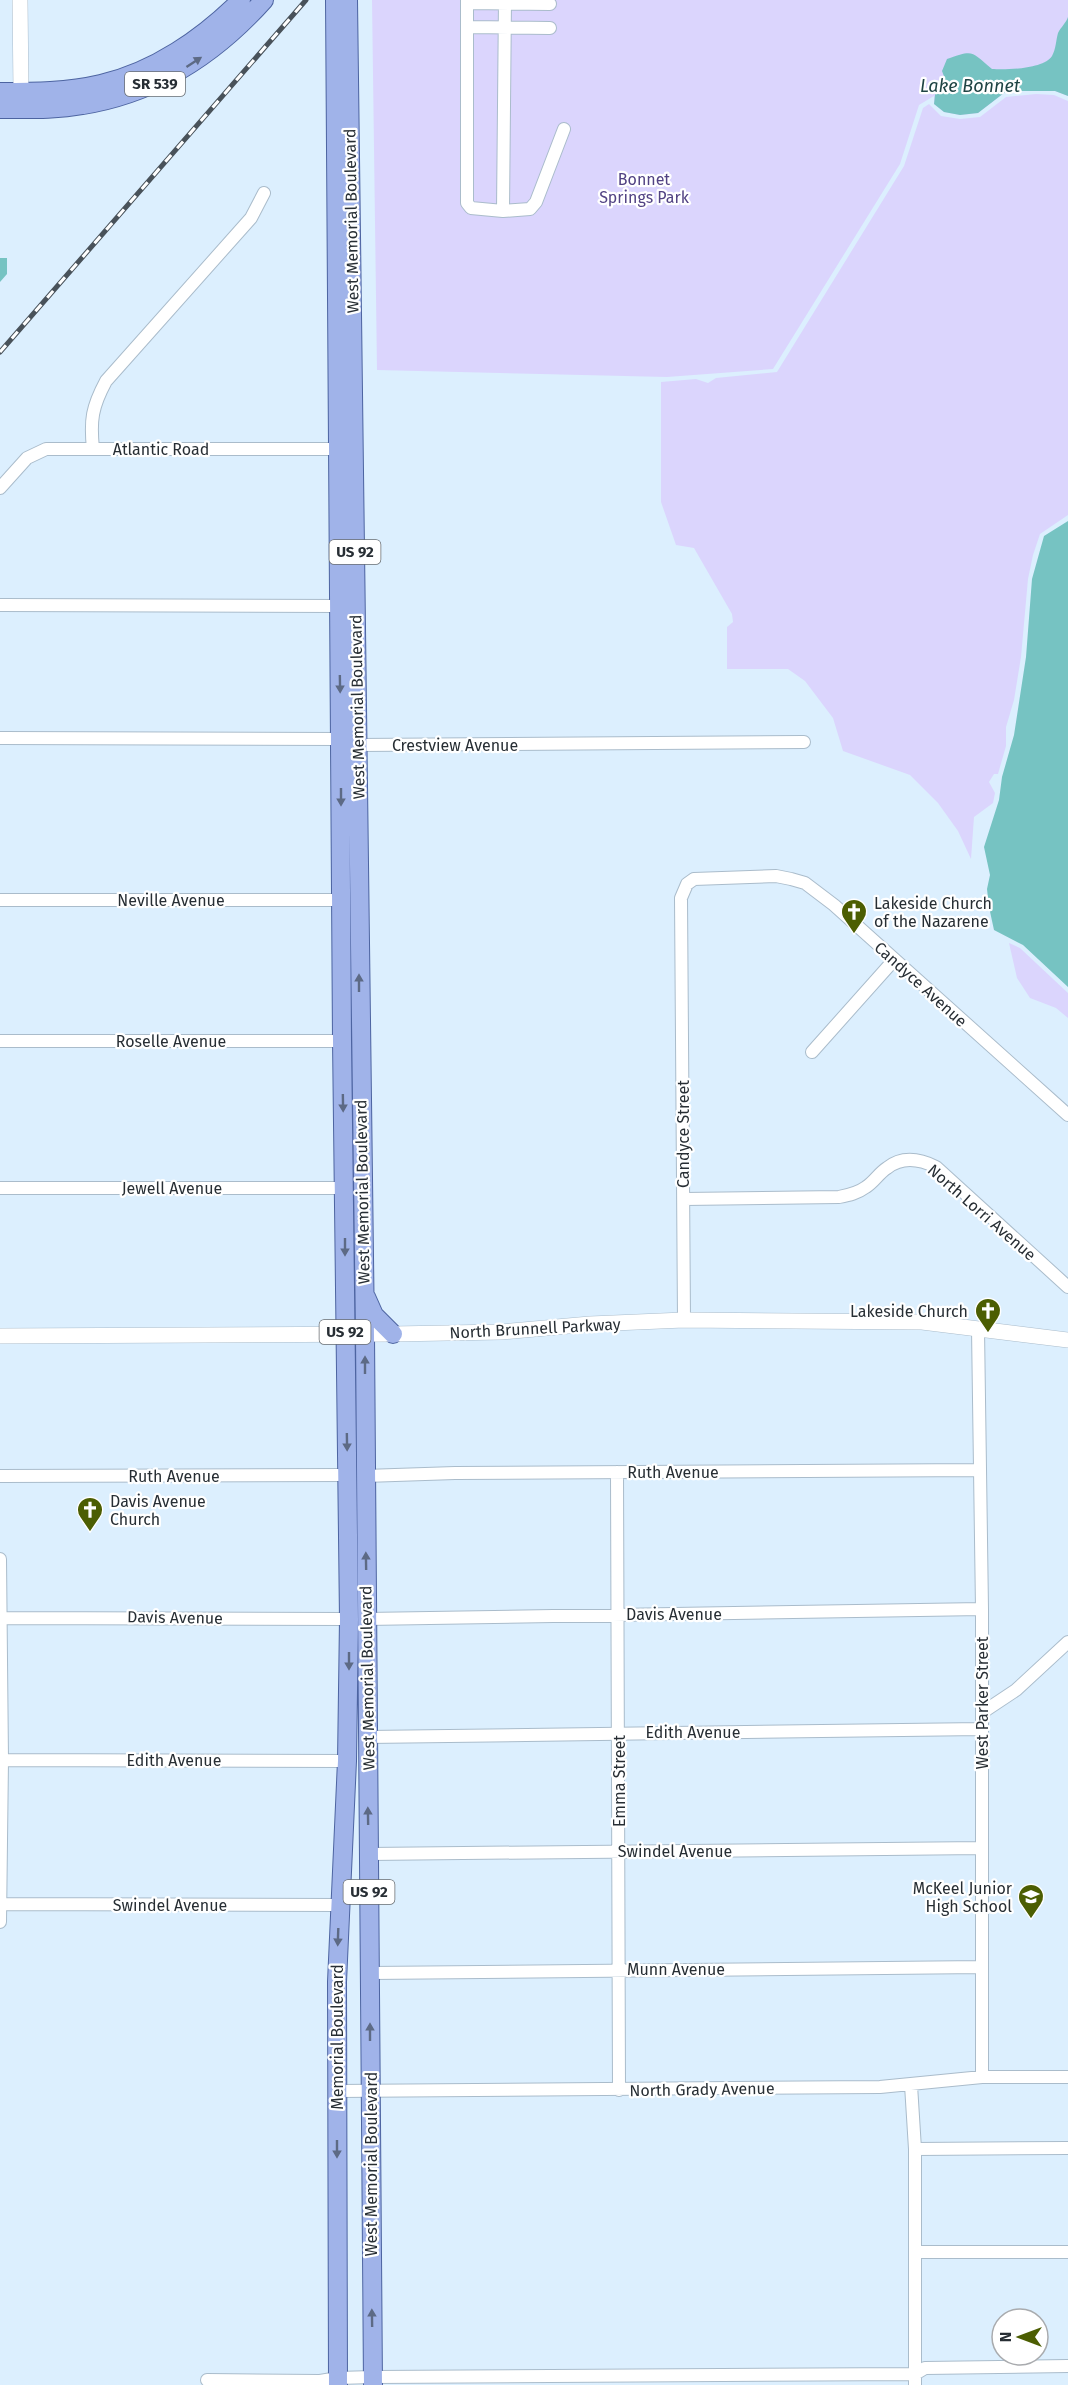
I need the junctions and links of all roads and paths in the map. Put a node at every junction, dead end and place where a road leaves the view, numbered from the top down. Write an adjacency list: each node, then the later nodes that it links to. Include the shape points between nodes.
1 (20, 0): 13 (street)
2 (241, 0): 13 (main road, SR 539, via 195,41 161,60 102,84)
3 (264, 0): 13 (main road, SR 539, one-way to 3, via 56,108 104,101 163,80 216,47)
4 (335, 0): 20 (main road, West Memorial Boulevard / US 92, via 337,336)
5 (348, 0): 20 (main road, West Memorial Boulevard / US 92)
6 (467, 2): 7 (street); 9 (street)
7 (505, 2): 8 (street); 10 (street)
8 (550, 4)
9 (468, 27): 10 (street); 18 (street, via 467,203 477,210)
10 (505, 27): 11 (street); 18 (street)
11 (550, 28)
12 (0, 92): 13 (main road, SR 539)
13 (20, 100): 14 (main road); 15 (main road, SR 539)
14 (0, 102)
15 (0, 110)
16 (564, 129): 18 (street, via 536,202 530,209)
17 (264, 193): 19 (street, via 251,218 106,381 92,412)
18 (503, 211)
19 (93, 449): 20 (street, Atlantic Road); 21 (street, Atlantic Road, via 36,452)
20 (347, 450): 22 (main road, West Memorial Boulevard / US 92)
21 (0, 488)
22 (347, 603): 23 (street); 25 (main road, West Memorial Boulevard / US 92)
23 (0, 605)
24 (0, 738): 25 (street, Crestview Avenue)
25 (349, 742): 26 (street, Crestview Avenue); 28 (main road, West Memorial Boulevard / US 92, one-way to 28); 32 (main road, West Memorial Boulevard / US 92, one-way to 25)
26 (804, 742)
27 (0, 900): 28 (street, Neville Avenue)
28 (342, 900): 32 (main road, West Memorial Boulevard / US 92, via 342,1002)
29 (682, 948): 30 (street, Candyce Avenue, via 681,898 687,884 702,877 776,876 805,883 834,904); 37 (street, Candyce Street)
30 (894, 960): 33 (street); 34 (street, Candyce Avenue)
31 (0, 1041): 32 (street, Roselle Avenue)
32 (351, 1042): 36 (main road, West Memorial Boulevard / US 92, one-way to 36); 39 (main road, West Memorial Boulevard / US 92, via 360,1084)
33 (812, 1052)
34 (1068, 1115)
35 (0, 1188): 36 (street, Jewell Avenue)
36 (344, 1188): 42 (main road, West Memorial Boulevard / US 92, one-way to 42)
37 (684, 1199): 38 (street, North Lorri Avenue, via 839,1197 868,1186 899,1161 913,1159 936,1167); 40 (street, Candyce Street)
38 (1068, 1287)
39 (364, 1292): 43 (main road, via 374,1315); 44 (main road, West Memorial Boulevard / US 92)
40 (684, 1320): 41 (street, North Brunnell Parkway, via 922,1322); 43 (street, North Brunnell Parkway, via 501,1332)
41 (978, 1329): 46 (street, North Brunnell Parkway); 47 (street, West Parker Street)
42 (345, 1334): 44 (street, North Brunnell Parkway); 45 (street, North Brunnell Parkway); 50 (main road, West Memorial Boulevard / US 92, one-way to 50)
43 (393, 1334): 44 (street, North Brunnell Parkway)
44 (365, 1335): 50 (main road, West Memorial Boulevard / US 92, one-way to 44)
45 (0, 1336)
46 (1068, 1340)
47 (980, 1470): 48 (street, Ruth Avenue); 52 (street, West Parker Street)
48 (617, 1472): 50 (street, Ruth Avenue); 53 (street, Emma Street)
49 (0, 1476): 50 (street, Ruth Avenue)
50 (356, 1476): 55 (main road, West Memorial Boulevard / US 92, one-way to 50); 55 (main road, West Memorial Boulevard / US 92, via 349,1590)
51 (0, 1559): 54 (street)
52 (982, 1609): 53 (street, Davis Avenue); 58 (street, West Parker Street)
53 (618, 1614): 55 (street, Davis Avenue); 60 (street, Emma Street)
54 (1, 1618): 55 (street, Davis Avenue); 62 (street)
55 (358, 1619): 57 (main road, West Memorial Boulevard / US 92, one-way to 57); 61 (main road, West Memorial Boulevard / US 92, via 367,1651)
56 (1068, 1642): 58 (street, via 1016,1690)
57 (349, 1690): 63 (main road, Memorial Boulevard / US 92)
58 (983, 1712): 59 (street, West Parker Street)
59 (982, 1729): 60 (street, Edith Avenue); 64 (street, West Parker Street)
60 (620, 1732): 61 (street, Edith Avenue); 65 (street, Emma Street)
61 (367, 1737): 66 (main road, West Memorial Boulevard / US 92, one-way to 61)
62 (1, 1760): 63 (street, Edith Avenue); 67 (street)
63 (347, 1761): 68 (main road, Memorial Boulevard / US 92)
64 (982, 1848): 65 (street, Swindel Avenue); 70 (street, West Parker Street)
65 (619, 1851): 66 (street, Swindel Avenue); 71 (street, Emma Street)
66 (369, 1854): 72 (main road, West Memorial Boulevard / US 92)
67 (0, 1904): 68 (street, Swindel Avenue); 69 (street)
68 (339, 1905): 77 (main road, Memorial Boulevard / US 92, one-way to 77)
69 (0, 1922)
70 (982, 1967): 71 (street, Munn Avenue); 73 (street, West Parker Street)
71 (618, 1969): 72 (street, Munn Avenue); 76 (street, Emma Street)
72 (370, 1973): 78 (main road, West Memorial Boulevard / US 92, one-way to 72)
73 (982, 2077): 74 (street, North Grady Avenue); 75 (street, North Grady Avenue)
74 (1068, 2077)
75 (911, 2085): 76 (street, North Grady Avenue); 80 (street)
76 (619, 2090): 78 (street, North Grady Avenue)
77 (336, 2091): 78 (street, North Grady Avenue); 87 (main road, Memorial Boulevard / US 92, one-way to 87)
78 (370, 2091): 88 (main road, West Memorial Boulevard / US 92, one-way to 78)
79 (1068, 2148): 80 (street)
80 (915, 2149): 81 (street)
81 (915, 2252): 82 (street); 86 (street)
82 (1068, 2252)
83 (1068, 2366): 86 (street, via 925,2368)
84 (207, 2380): 87 (street)
85 (625, 2380): 86 (street); 88 (street)
86 (915, 2380)
87 (338, 2381): 88 (street)
88 (373, 2381)

